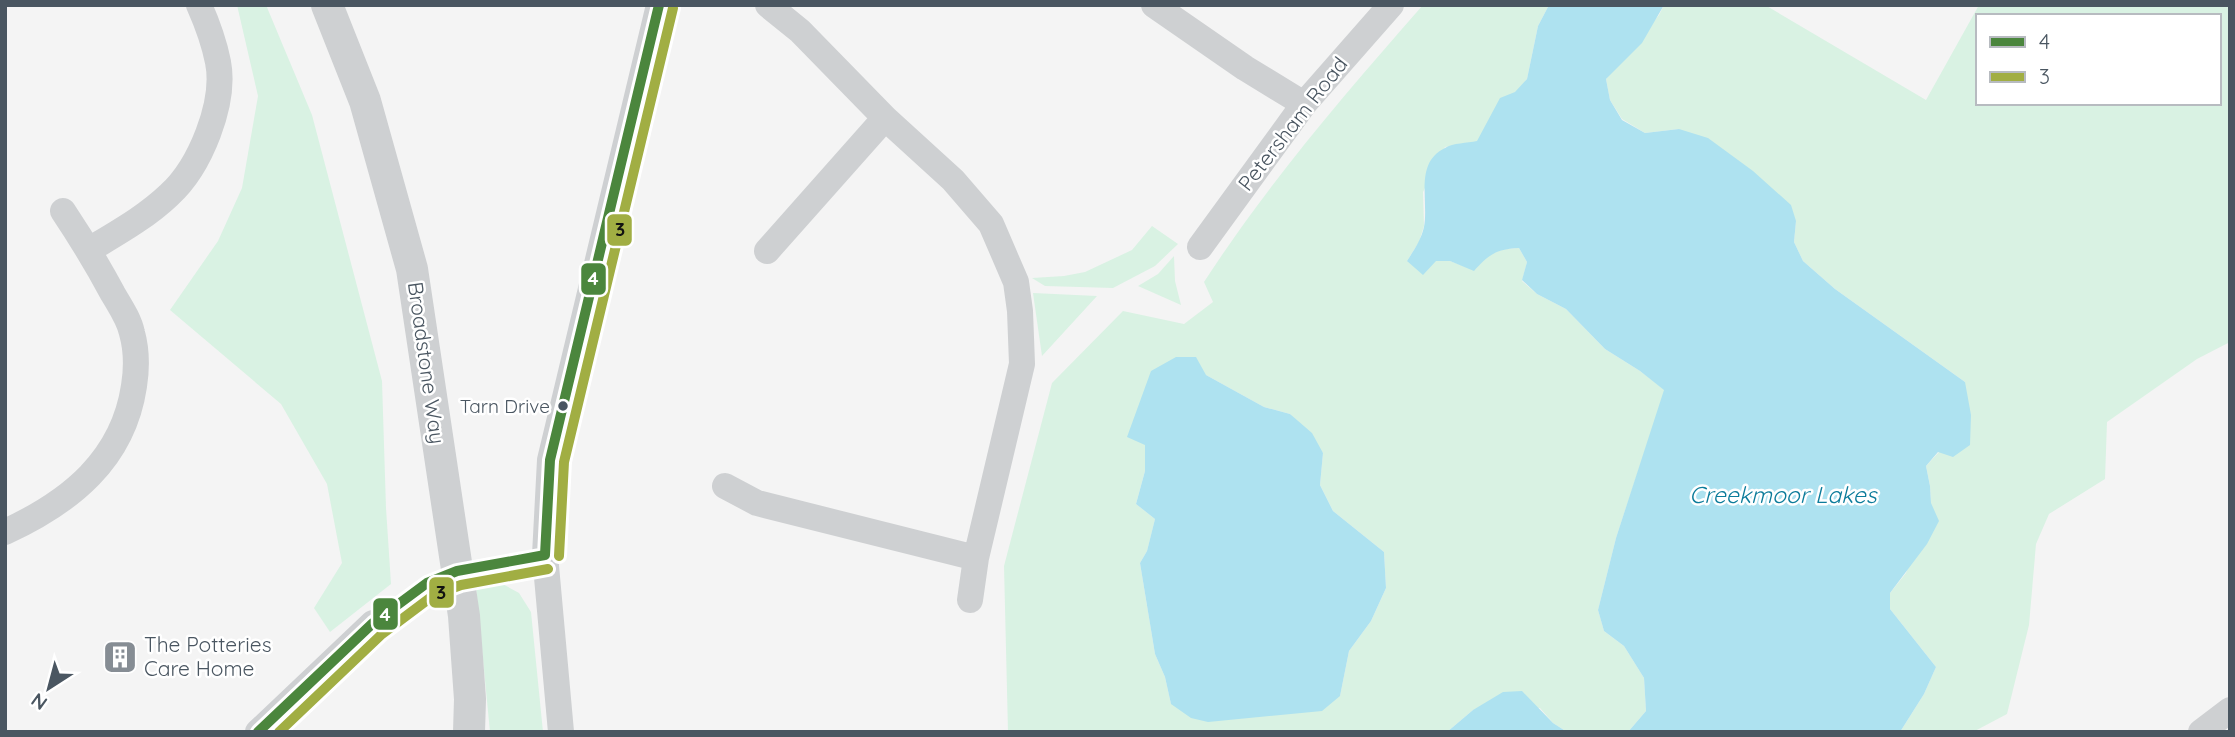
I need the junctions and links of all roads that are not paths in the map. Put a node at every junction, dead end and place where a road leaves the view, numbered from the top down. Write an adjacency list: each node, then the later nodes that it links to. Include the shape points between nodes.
1 (199, 5): 11 (street, via 219,63 219,91 203,145 179,186 146,216)
2 (327, 5): 20 (street, Broadstone Way, via 365,102 412,269 464,616)
3 (659, 5): 21 (street, via 550,460 545,555)
4 (768, 5): 8 (street, via 800,31)
5 (1154, 5): 7 (street)
6 (1391, 5): 7 (street, Petersham Road)
7 (1304, 104): 10 (street, Petersham Road)
8 (885, 118): 12 (street); 15 (street, via 953,180 990,224 1016,282 1022,364)
9 (63, 211): 11 (street)
10 (1200, 247)
11 (89, 250): 14 (street, via 132,330 138,361 132,399 114,446 85,482 32,520)
12 (767, 251)
13 (725, 486): 15 (street, via 757,503)
14 (5, 532)
15 (976, 558): 16 (street)
16 (970, 600)
17 (373, 624): 19 (street)
18 (2230, 710): 22 (street)
19 (258, 732)
20 (469, 732)
21 (561, 732)
22 (2201, 732)

